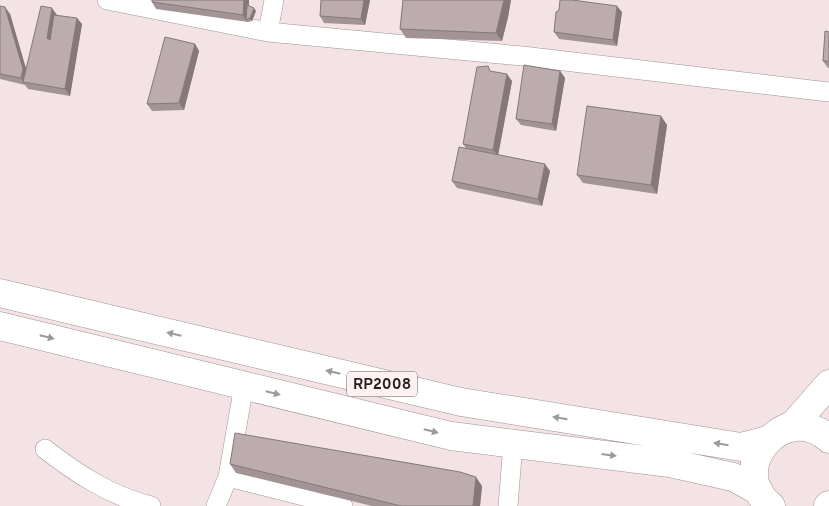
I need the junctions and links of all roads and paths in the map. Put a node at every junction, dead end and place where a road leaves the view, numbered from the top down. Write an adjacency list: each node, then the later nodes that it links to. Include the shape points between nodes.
1 (108, 0): 3 (street)
2 (274, 0): 3 (street)
3 (268, 32): 4 (street, via 522,56)
4 (829, 92)
5 (0, 293): 9 (highway, RP2008, one-way to 5, via 741,447 461,402)
6 (0, 326): 8 (highway, RP2008, one-way to 8)
7 (829, 384): 9 (highway, RP2008, via 794,424)
8 (244, 386): 11 (highway, RP2008, one-way to 11, via 451,436); 13 (street)
9 (774, 436): 10 (highway, RP2008, via 793,427 808,427); 14 (highway, RP2008, via 760,451 755,464 755,478)
10 (829, 439)
11 (513, 444): 14 (highway, RP2008, one-way to 14, via 670,462 733,477); 18 (street)
12 (45, 449): 15 (street, via 88,479)
13 (228, 477): 16 (street); 17 (street)
14 (765, 498)
15 (141, 505)
16 (216, 506)
17 (343, 506)
18 (508, 506)

